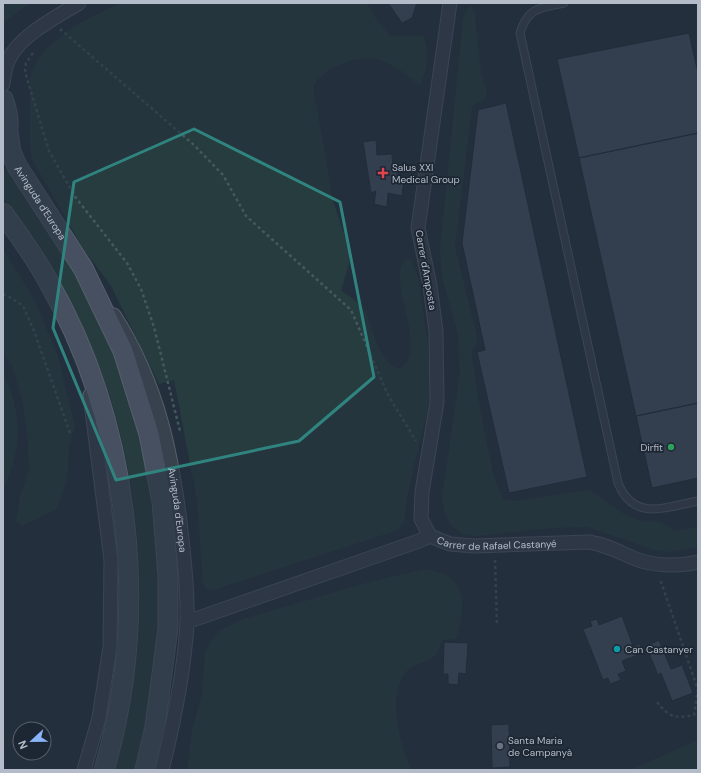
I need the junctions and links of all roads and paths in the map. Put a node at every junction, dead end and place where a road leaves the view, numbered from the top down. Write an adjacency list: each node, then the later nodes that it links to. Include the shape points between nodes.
1 (79, 3): 4 (street)
2 (450, 3): 14 (street, Carrer d'Amposta, via 418,228 436,331 437,402)
3 (564, 3): 15 (lane, via 536,9 528,14 520,33 618,483 629,502 639,508 650,510)
4 (51, 21): 5 (street, via 14,50 9,58); 14 (path, via 194,145 222,175 246,216 351,310 388,395)
5 (3, 84)
6 (3, 99): 7 (street, via 8,113)
7 (8, 133): 8 (street); 10 (street, Avinguda d'Europa, via 11,152 17,166)
8 (3, 151)
9 (3, 213): 12 (street, via 48,282)
10 (83, 268): 20 (street, Avinguda d'Europa, via 127,335 151,385 168,444 183,548); 25 (street, Avinguda d'Europa, via 123,351 150,434 162,502 168,576 168,628 156,719)
11 (3, 294): 13 (path, via 23,306)
12 (86, 361): 23 (street, via 111,560 110,647 99,718); 24 (street, via 110,432 124,505 128,568 128,624 122,683 110,752)
13 (70, 433)
14 (427, 460): 16 (street, Carrer d'Amposta, via 421,519)
15 (698, 501)
16 (430, 536): 17 (street, Carrer de Rafael Castanyé, via 450,544); 20 (street, Carrer de Rafael Castanyé)
17 (495, 545): 19 (street, Carrer de Rafael Castanyé, via 589,542 604,544 632,558); 21 (path)
18 (698, 562): 19 (street, Carrer de Rafael Castanyé)
19 (654, 563): 22 (path, via 698,690 694,715 680,718 666,713)
20 (187, 622): 26 (street, Avinguda d'Europa, via 171,733)
21 (497, 626)
22 (657, 702)
23 (84, 770)
24 (104, 770)
25 (145, 770)
26 (162, 770)

